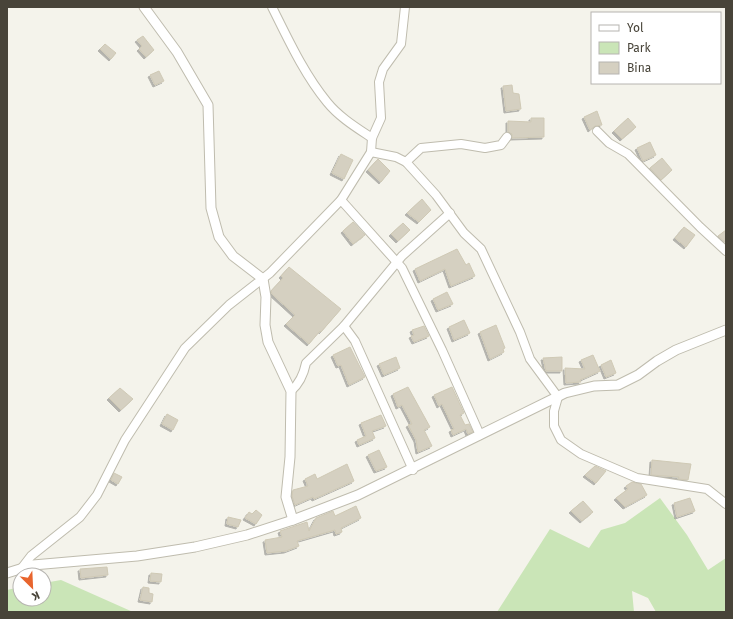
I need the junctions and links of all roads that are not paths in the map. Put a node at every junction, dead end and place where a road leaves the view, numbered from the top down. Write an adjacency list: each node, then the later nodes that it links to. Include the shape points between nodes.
1 (144, 7): 13 (street, via 177,52 208,105 211,208 219,237 233,256)
2 (272, 7): 6 (street, via 300,61 327,103 347,122)
3 (405, 7): 6 (street, via 401,44 383,69 379,82 381,118)
4 (597, 131): 11 (street, via 609,143 628,154)
5 (507, 137): 8 (street, via 501,145 485,148 461,144 421,148)
6 (372, 138): 7 (street)
7 (371, 152): 8 (street, via 396,157); 9 (street)
8 (406, 162): 10 (street)
9 (341, 200): 12 (street); 13 (street)
10 (450, 213): 12 (street); 17 (street, via 464,233 481,249 530,359)
11 (726, 251)
12 (397, 262): 14 (street); 18 (street, via 442,350)
13 (263, 279): 16 (street, via 268,342); 22 (street, via 229,305 185,348 125,440 80,517 31,556)
14 (344, 326): 16 (street, via 306,363 296,387); 19 (street, via 355,341)
15 (726, 330): 17 (street, via 676,350 618,385 594,386)
16 (291, 391): 21 (street, via 290,457 286,497)
17 (558, 397): 18 (street); 20 (street, via 554,411 554,426 561,440 581,454 637,478 707,489)
18 (480, 435): 19 (street)
19 (412, 470): 21 (street, via 358,496)
20 (726, 504)
21 (293, 520): 23 (street, via 247,535 195,547 137,556)
22 (23, 567)
23 (27, 567)

